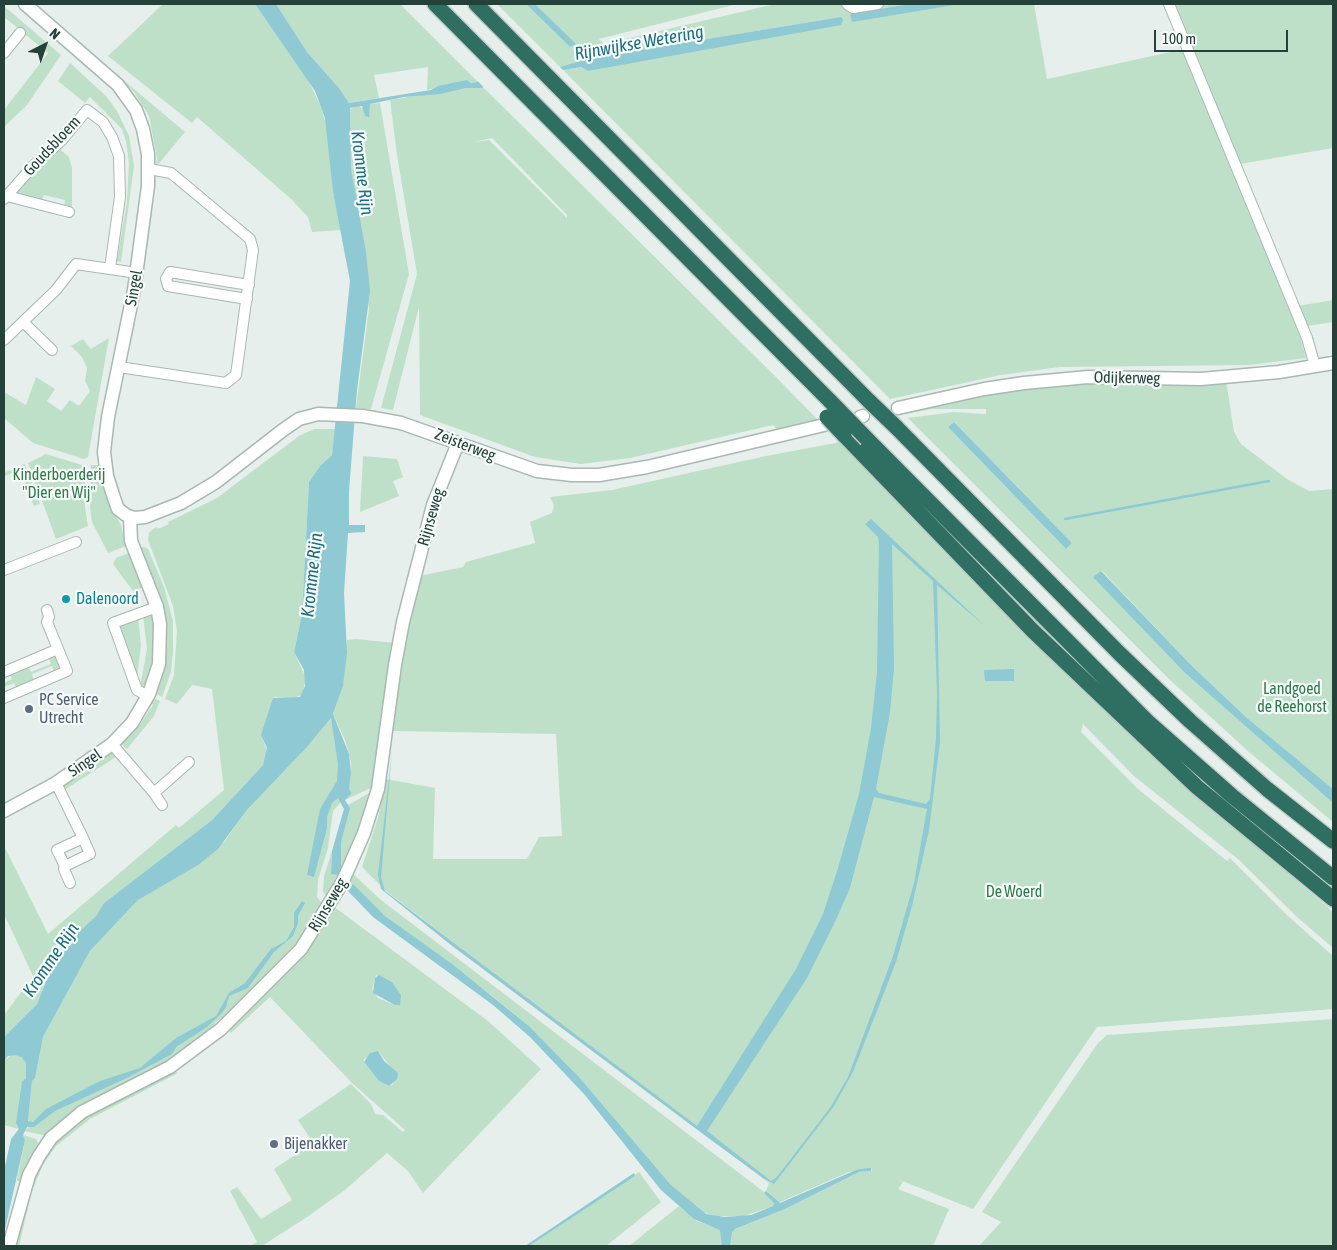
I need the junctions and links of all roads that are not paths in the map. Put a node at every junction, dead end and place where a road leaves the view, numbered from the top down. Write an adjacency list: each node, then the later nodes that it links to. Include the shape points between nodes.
1 (25, 4): 9 (street, Singel, via 106,72 127,95 143,128)
2 (435, 4): 22 (highway)
3 (476, 4): 42 (highway, bridge, via 1066,599 1226,754)
4 (847, 4): 5 (street, via 853,8)
5 (878, 4)
6 (1169, 4): 20 (street, via 1307,338)
7 (20, 33): 8 (street)
8 (4, 53)
9 (149, 169): 13 (street, Singel); 14 (street, via 171,173 250,239 253,250)
10 (5, 197): 11 (street); 12 (street, Goudsbloem, via 62,140 86,110 103,122 119,156 120,197)
11 (70, 212)
12 (110, 268): 13 (street); 16 (street, via 76,264 56,290)
13 (130, 272): 21 (street, Singel)
14 (249, 285): 15 (street); 15 (street, via 170,272 166,278 168,286)
15 (247, 299): 21 (street, via 236,376 226,383)
16 (23, 322): 17 (street); 18 (street)
17 (4, 340)
18 (52, 350)
19 (1333, 363): 20 (street, Odijkerweg)
20 (1315, 366): 23 (street, Odijkerweg, via 1201,379 1088,377 984,389)
21 (119, 368): 26 (street, Singel, via 104,452 115,501 121,512)
22 (808, 380): 24 (highway); 44 (highway, bridge, via 1149,722 1232,796)
23 (898, 408)
24 (826, 421): 25 (street, Zeisterweg, via 647,467 599,475 537,471); 46 (highway, bridge, via 844,434 1033,631 1198,787)
25 (458, 442): 26 (street, Zeisterweg, via 401,422 318,414 299,419 216,482 182,503 145,517); 47 (street, Rijnseweg, via 433,505 403,622 378,789 364,833 342,883 300,948 221,1029 170,1067 82,1112 51,1138 29,1176)
26 (130, 517): 29 (street, Singel, via 131,541)
27 (76, 542): 28 (street)
28 (4, 570)
29 (156, 607): 33 (street, Singel, via 160,624 160,654); 33 (street, via 113,623 137,690)
30 (46, 610): 31 (street, via 47,622)
31 (58, 649): 32 (street); 34 (street, via 67,671)
32 (4, 672)
33 (148, 696): 35 (street, Singel, via 132,723)
34 (4, 698)
35 (112, 744): 37 (street, Singel); 38 (street)
36 (188, 762): 38 (street)
37 (56, 783): 40 (street, Singel); 41 (street)
38 (154, 793): 39 (street)
39 (162, 805)
40 (4, 811)
41 (82, 838): 43 (street, via 57,850); 43 (street, via 90,854)
42 (1333, 840)
43 (65, 866): 45 (street)
44 (1333, 878)
45 (70, 883)
46 (1333, 899)
47 (9, 1246)

